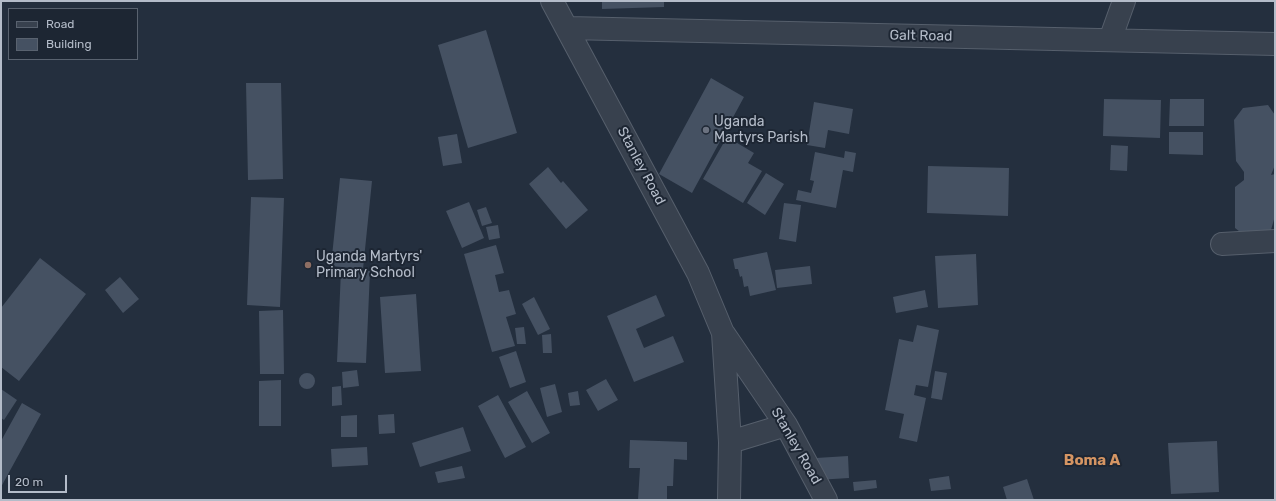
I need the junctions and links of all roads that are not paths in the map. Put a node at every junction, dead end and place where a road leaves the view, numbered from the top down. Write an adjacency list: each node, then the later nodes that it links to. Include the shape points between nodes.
1 (552, 1): 3 (street, Stanley Road)
2 (1124, 1): 4 (street)
3 (568, 28): 4 (street, Galt Road); 8 (street, Stanley Road, via 698,273)
4 (1110, 40): 5 (street, Galt Road)
5 (1275, 44)
6 (1275, 241): 7 (street)
7 (1222, 244)
8 (723, 333): 9 (street, Stanley Road); 10 (street, Stanley Road)
9 (786, 425): 10 (street); 12 (street, Stanley Road)
10 (730, 442): 11 (street, Stanley Road)
11 (729, 500)
12 (826, 500)

